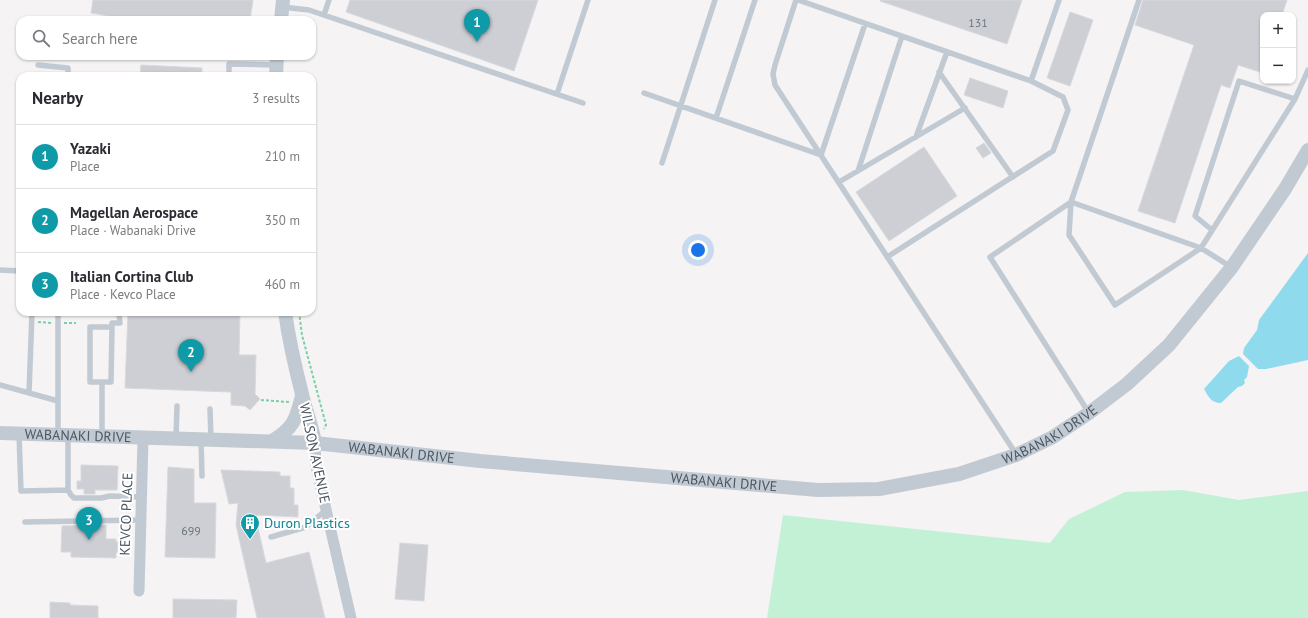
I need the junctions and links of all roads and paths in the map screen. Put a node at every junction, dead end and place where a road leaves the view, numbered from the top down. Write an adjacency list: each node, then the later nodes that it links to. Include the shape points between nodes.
1 (329, 0): 9 (lane)
2 (588, 0): 21 (lane)
3 (715, 0): 24 (lane)
4 (756, 0): 26 (lane)
5 (797, 0): 10 (lane); 29 (lane, via 773,74 775,85)
6 (1059, 0): 19 (lane)
7 (1139, 0): 34 (lane)
8 (282, 9): 9 (lane, via 309,10)
9 (324, 15): 21 (lane)
10 (865, 24): 11 (lane); 29 (lane)
11 (902, 36): 12 (lane); 31 (lane)
12 (947, 52): 18 (lane); 19 (lane)
13 (38, 65): 16 (lane, via 68,68)
14 (277, 66): 17 (lane, via 229,64)
15 (1308, 70): 22 (lane)
16 (68, 72)
17 (229, 72)
18 (940, 72): 25 (lane); 27 (lane)
19 (1031, 81): 32 (lane, via 1063,97 1068,110 1053,152)
20 (644, 93): 24 (lane)
21 (557, 94): 23 (lane)
22 (1296, 99): 35 (lane); 35 (lane, via 1239,81 1195,216)
23 (582, 103)
24 (681, 106): 26 (lane); 30 (lane)
25 (965, 108): 27 (lane); 32 (lane)
26 (716, 118): 29 (lane)
27 (916, 137): 31 (lane)
28 (1308, 150): 38 (street, WABANAKI DRIVE, via 1285,190)
29 (821, 155): 33 (lane)
30 (662, 163)
31 (858, 171): 33 (lane)
32 (1013, 177): 37 (lane)
33 (839, 182): 37 (lane)
34 (1071, 202): 36 (lane); 36 (lane, via 1069,235 1115,305); 56 (lane, via 990,257)
35 (1212, 230): 36 (lane)
36 (1201, 248): 38 (lane)
37 (887, 257): 67 (lane)
38 (1232, 267): 56 (street, WABANAKI DRIVE, via 1169,345 1127,384)
39 (0, 270): 40 (lane)
40 (16, 271)
41 (32, 316): 49 (lane)
42 (58, 316): 52 (lane)
43 (119, 316): 46 (lane, via 120,323 112,323)
44 (286, 316): 50 (street, WILSON AVENUE)
45 (300, 316): 57 (path, via 302,335)
46 (112, 327): 47 (lane, via 111,382); 47 (lane, via 90,327 90,382)
47 (102, 382): 61 (lane)
48 (0, 385): 49 (lane)
49 (29, 393): 52 (lane)
50 (302, 396): 65 (street, via 294,421 286,433); 66 (street, WILSON AVENUE)
51 (261, 400): 53 (path)
52 (58, 401): 60 (lane)
53 (288, 402)
54 (177, 406): 63 (lane)
55 (210, 409): 64 (lane)
56 (1089, 414): 67 (street, WABANAKI DRIVE, via 1053,437)
57 (326, 425)
58 (0, 433): 59 (street, WABANAKI DRIVE)
59 (19, 434): 60 (street, WABANAKI DRIVE); 69 (lane, via 21,491)
60 (63, 435): 61 (street, WABANAKI DRIVE); 69 (lane)
61 (102, 436): 62 (street, WABANAKI DRIVE)
62 (143, 438): 63 (street, WABANAKI DRIVE); 70 (street, KEVCO PLACE)
63 (176, 438): 64 (street, WABANAKI DRIVE)
64 (206, 439): 65 (street, WABANAKI DRIVE); 68 (lane)
65 (272, 441): 66 (street, WABANAKI DRIVE)
66 (315, 443): 67 (street, WABANAKI DRIVE, via 480,461 818,490 879,489 959,474); 71 (street, WILSON AVENUE, via 316,466)
67 (1016, 455)
68 (202, 476)
69 (68, 490): 70 (lane, via 74,498)
70 (142, 497): 72 (street, KEVCO PLACE)
71 (326, 510): 74 (lane, via 306,527); 76 (street, WILSON AVENUE)
72 (141, 520): 73 (lane); 75 (street, KEVCO PLACE)
73 (25, 522)
74 (271, 537)
75 (139, 590)
76 (351, 618)

